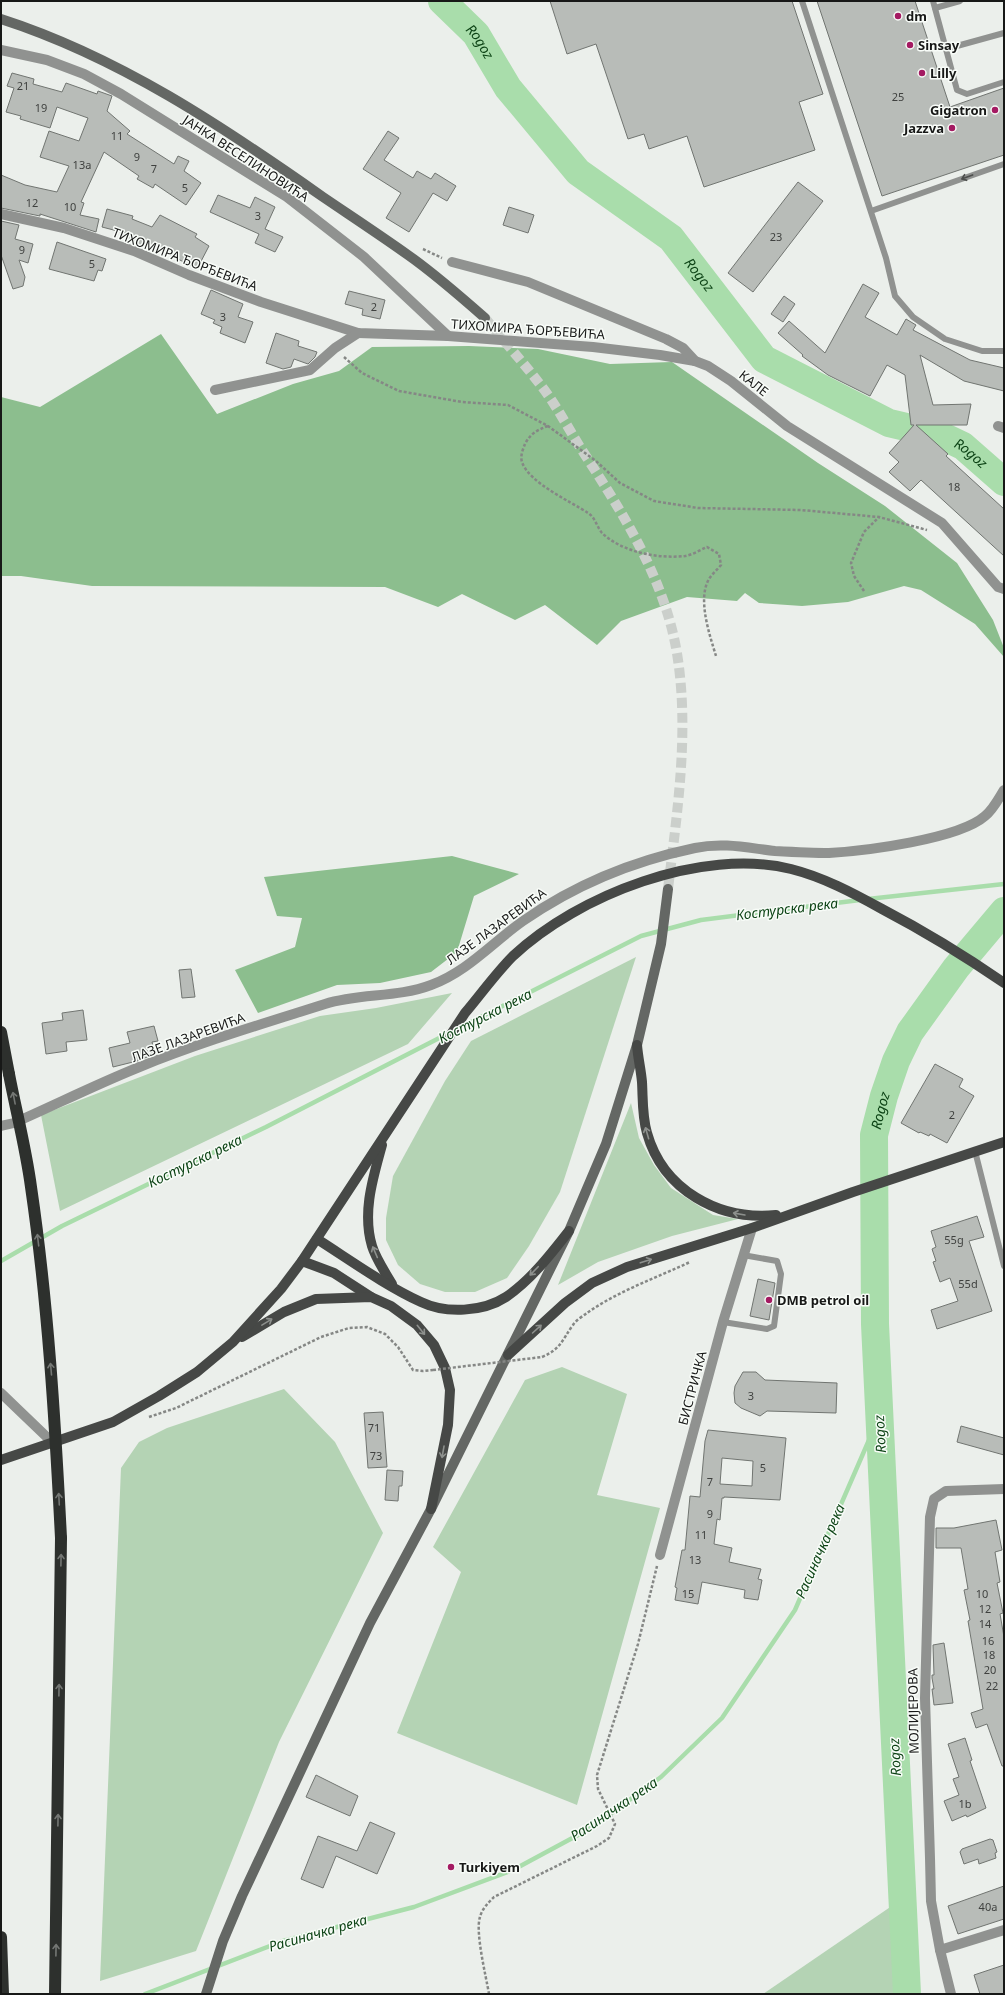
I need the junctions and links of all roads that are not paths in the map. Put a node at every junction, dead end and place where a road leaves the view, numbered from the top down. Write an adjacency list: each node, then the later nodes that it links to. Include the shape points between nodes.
1 (802, 1): 11 (lane)
2 (933, 1): 4 (lane)
3 (960, 1): 4 (lane)
4 (935, 8): 7 (lane)
5 (1, 19): 14 (main road, via 75,46 211,121 408,255)
6 (1004, 32): 7 (lane)
7 (946, 49): 9 (lane, via 957,90 962,93 967,94)
8 (1, 50): 16 (street, ЈАНКА ВЕСЕЛИНОВИЋА, via 47,60 84,74 121,94 287,197 364,257)
9 (1004, 82)
10 (1004, 164): 11 (lane, one-way to 11)
11 (871, 211): 17 (lane, via 895,296 913,317 945,339 982,351)
12 (1, 214): 15 (street, ТИХОМИРА ЂОРЂЕВИЋА, via 64,228 261,302)
13 (452, 262): 18 (street, КАЛЕ, via 528,282 666,339 683,348)
14 (485, 318)
15 (358, 333): 16 (street, ТИХОМИРА ЂОРЂЕВИЋА); 19 (street, via 335,348 310,370)
16 (448, 336): 18 (street, ТИХОМИРА ЂОРЂЕВИЋА, via 593,346)
17 (1004, 351)
18 (695, 362): 20 (street, КАЛЕ, via 708,366 787,426 942,523 998,587)
19 (215, 390)
20 (1004, 589)
21 (1004, 790): 26 (street, ЛАЗЕ ЛАЗАРЕВИЋА, via 985,816 961,830 930,838 830,852 775,851 736,844 698,847 652,858 608,873 552,902 521,922 479,957 433,985 407,993 329,1003 239,1031 137,1068 14,1123)
22 (668, 889): 25 (main road, via 661,944)
23 (1004, 983): 27 (main road, via 864,899 791,869 756,864 721,865 661,876 626,887 573,913 513,957 465,1013)
24 (1, 1032): 51 (highway, one-way to 24, bridge, via 61,1538 54,1399 31,1185)
25 (637, 1046): 30 (main road, one-way to 25, via 756,1217 731,1213 710,1205 674,1181 664,1170 646,1133); 32 (main road, via 606,1144)
26 (1, 1126)
27 (384, 1137): 33 (main road); 37 (main road, one-way to 27, via 372,1246 368,1214 369,1195)
28 (1004, 1142): 29 (main road)
29 (975, 1151): 30 (main road); 36 (lane)
30 (792, 1214): 31 (main road)
31 (752, 1228): 34 (street, БИСТРИЧКА); 41 (main road, one-way to 31, via 565,1303 592,1283 627,1267)
32 (569, 1231): 37 (main road, one-way to 37, via 523,1283 505,1297 482,1307 466,1310 434,1306 422,1303); 41 (main road)
33 (317, 1239): 35 (main road); 37 (main road)
34 (743, 1255): 39 (street, БИСТРИЧКА); 39 (lane, via 777,1261 780,1266 774,1326 767,1329)
35 (302, 1261): 38 (main road, via 334,1273); 40 (main road, via 281,1289)
36 (1004, 1266)
37 (393, 1286)
38 (371, 1297): 40 (main road, one-way to 38, via 284,1312 316,1299); 46 (main road, one-way to 46, via 391,1306 417,1325 434,1345 445,1368 450,1390 448,1425)
39 (723, 1322): 47 (street, БИСТРИЧКА)
40 (233, 1342): 43 (main road, via 197,1372 113,1422)
41 (508, 1355): 46 (main road)
42 (1, 1393): 43 (street)
43 (52, 1442): 44 (main road)
44 (1, 1460)
45 (1004, 1489): 50 (street, МОЛИЈЕРОВА, via 946,1491 934,1500 930,1517 925,1698 932,1901)
46 (432, 1509): 53 (main road, via 370,1623 245,1889 223,1941)
47 (660, 1555)
48 (1004, 1930): 50 (street)
49 (1, 1937): 52 (highway)
50 (940, 1950): 54 (street, МОЛИЈЕРОВА)
51 (55, 1992)
52 (3, 1994)
53 (206, 1994)
54 (951, 1994)

